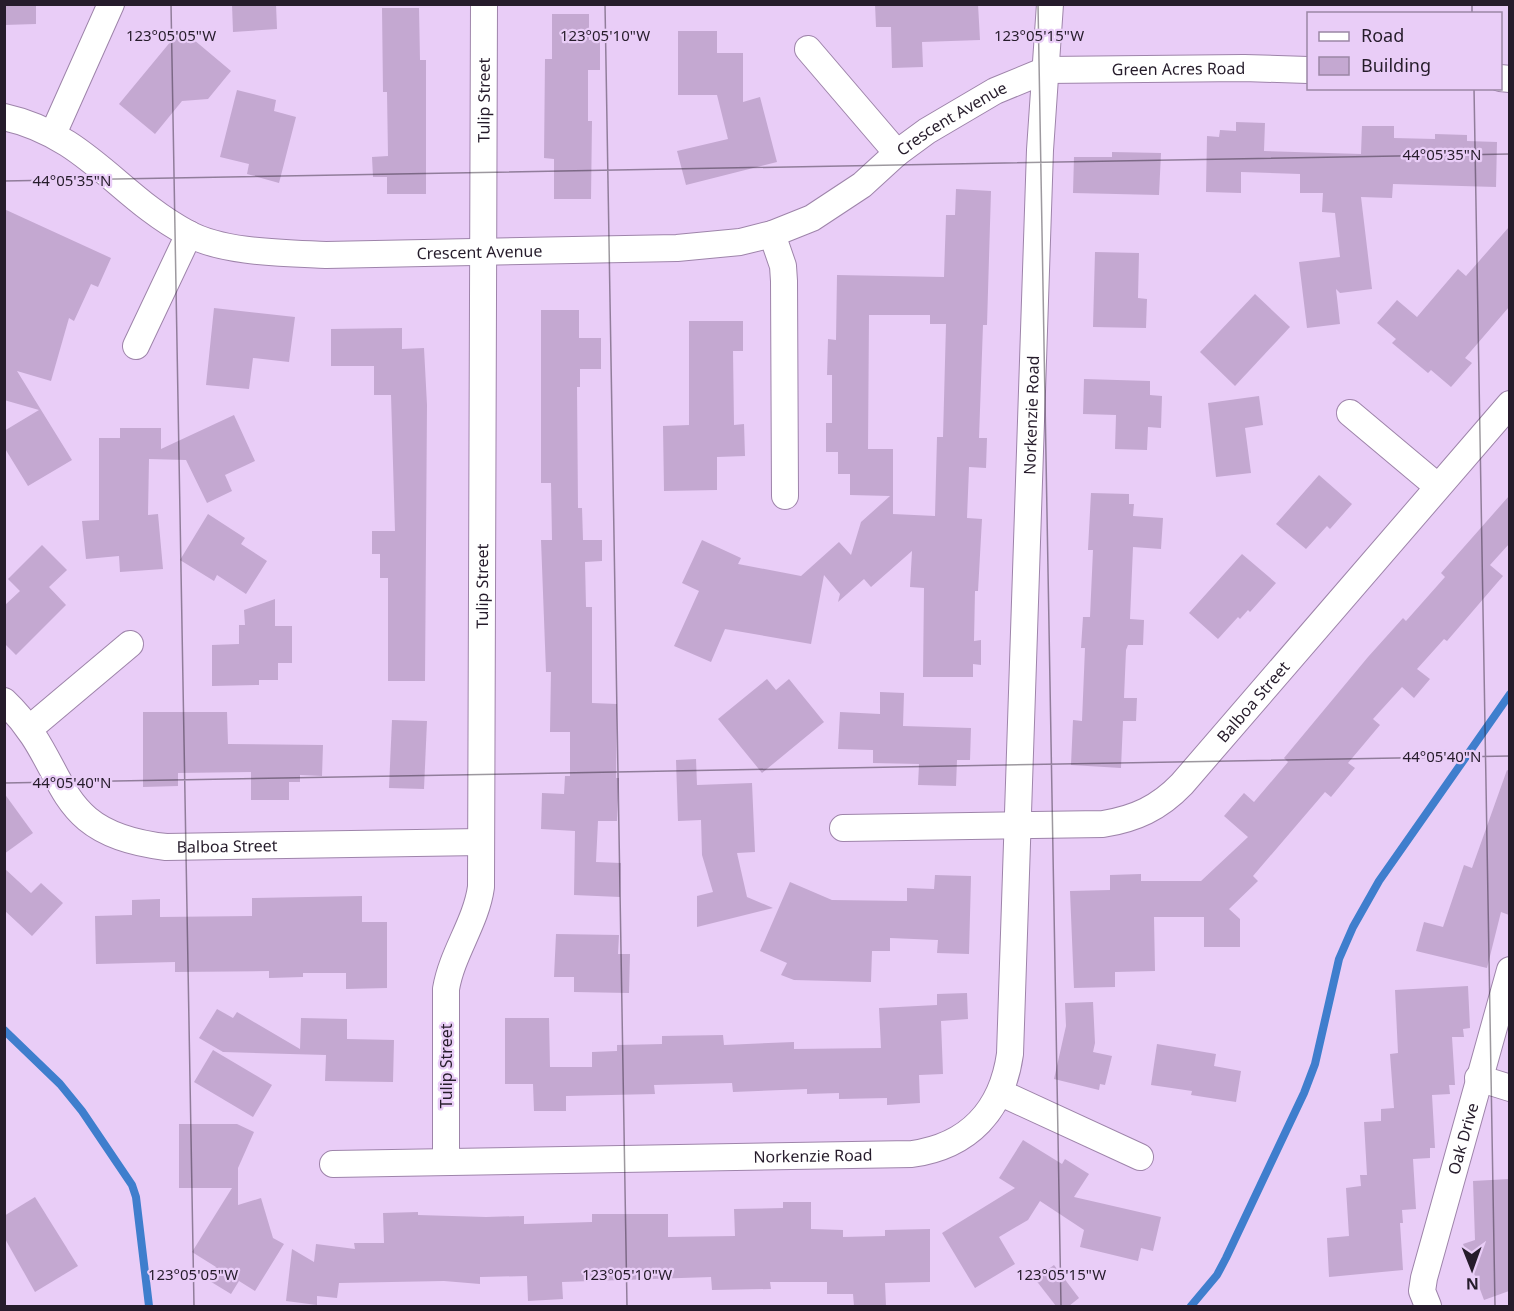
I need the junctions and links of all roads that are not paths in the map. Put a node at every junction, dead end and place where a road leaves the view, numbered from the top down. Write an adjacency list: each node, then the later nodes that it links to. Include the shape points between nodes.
1 (111, 4): 8 (street)
2 (484, 4): 12 (street, Tulip Street)
3 (1050, 4): 5 (street, Norkenzie Road)
4 (808, 49): 9 (street)
5 (1046, 70): 6 (street, Green Acres Road); 9 (street, Crescent Avenue, via 995,91); 21 (street, Norkenzie Road, via 1040,150)
6 (1307, 70)
7 (4, 117): 8 (street, Crescent Avenue)
8 (53, 134): 10 (street, Crescent Avenue, via 72,144)
9 (897, 153): 11 (street, Crescent Avenue, via 841,200 812,218)
10 (189, 234): 12 (street, Crescent Avenue, via 269,253); 13 (street)
11 (772, 234): 12 (street, Crescent Avenue, via 740,242 677,248); 17 (street, via 784,281)
12 (485, 251): 23 (street, Tulip Street)
13 (136, 346)
14 (1509, 404): 16 (street, Balboa Street)
15 (1350, 413): 16 (street)
16 (1437, 486): 21 (street, Balboa Street, via 1167,799 1125,821)
17 (785, 496)
18 (130, 644): 20 (street)
19 (4, 701): 20 (street, Balboa Street)
20 (29, 729): 23 (street, Balboa Street, via 73,806 111,836 135,843 166,847)
21 (1019, 826): 22 (street); 27 (street, Norkenzie Road, via 1010,1054)
22 (843, 828)
23 (482, 843): 29 (street, Tulip Street, via 479,902 449,970 446,989)
24 (1509, 970): 25 (street, Oak Drive)
25 (1478, 1078): 26 (street); 31 (street, Oak Drive, via 1424,1278 1422,1291)
26 (1509, 1088)
27 (1001, 1093): 28 (street); 29 (street, Norkenzie Road, via 984,1118 956,1141 912,1154)
28 (1140, 1157)
29 (446, 1162): 30 (street, Norkenzie Road)
30 (333, 1164)
31 (1428, 1306)

